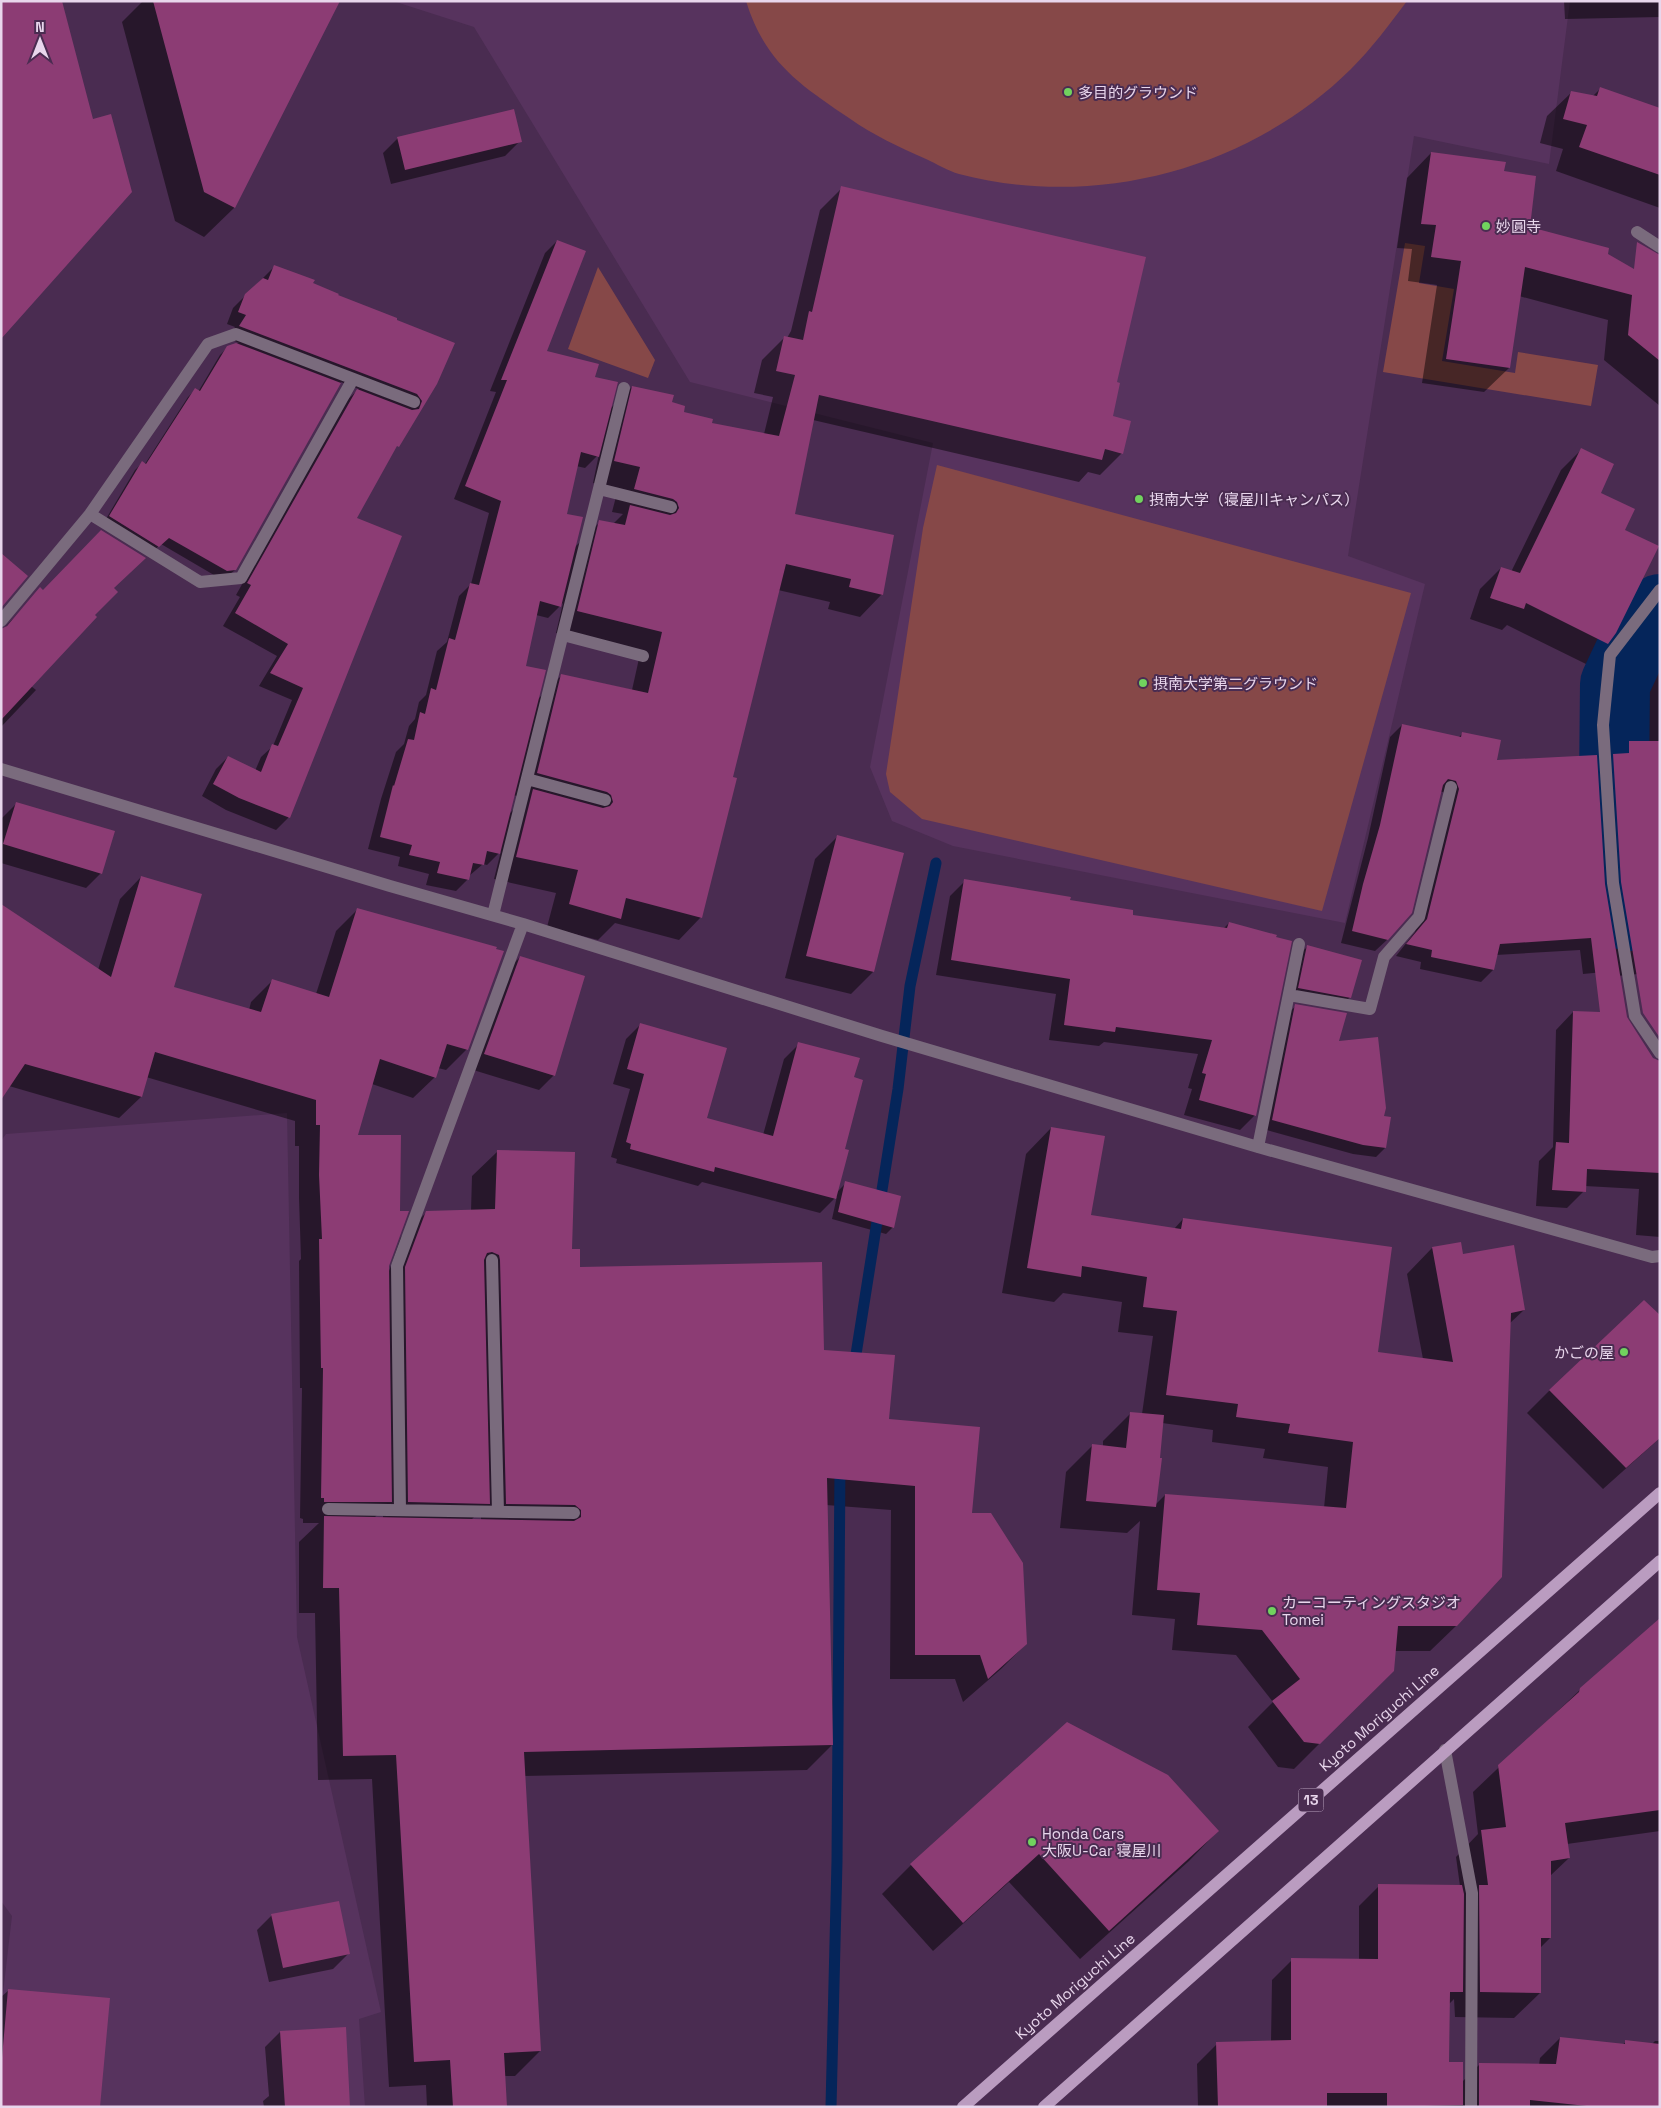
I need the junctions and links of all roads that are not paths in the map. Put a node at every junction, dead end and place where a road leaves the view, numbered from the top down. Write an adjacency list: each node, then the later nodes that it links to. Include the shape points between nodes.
1 (1637, 232): 2 (street)
2 (1660, 247)
3 (353, 379): 5 (street); 8 (street, via 236,334 208,344); 8 (street, via 242,578 200,582)
4 (624, 388): 6 (street)
5 (414, 402)
6 (599, 489): 7 (street); 11 (street)
7 (671, 506)
8 (90, 514): 10 (street)
9 (1660, 590): 21 (street, via 1610,655 1603,725 1613,883 1633,1006 1635,1016)
10 (1, 621)
11 (563, 635): 12 (street); 14 (street)
12 (644, 656)
13 (1, 768): 17 (street)
14 (527, 779): 16 (street); 17 (street)
15 (1451, 787): 20 (street, via 1418,917 1384,957 1370,1009)
16 (605, 800)
17 (493, 915): 18 (street)
18 (523, 924): 22 (street, via 882,1036); 27 (street, via 397,1266)
19 (1299, 944): 20 (street)
20 (1289, 995): 22 (street)
21 (1660, 1053)
22 (1258, 1147): 23 (street, via 1652,1257)
23 (1660, 1256)
24 (492, 1260): 28 (street)
25 (1660, 1493): 32 (main road, Kyoto Moriguchi Line / 13)
26 (328, 1509): 27 (street)
27 (400, 1510): 28 (street)
28 (498, 1512): 29 (street)
29 (574, 1513)
30 (1660, 1561): 31 (main road)
31 (1445, 1750): 33 (main road); 34 (street, via 1472,1893)
32 (963, 2107)
33 (1044, 2107)
34 (1472, 2107)

